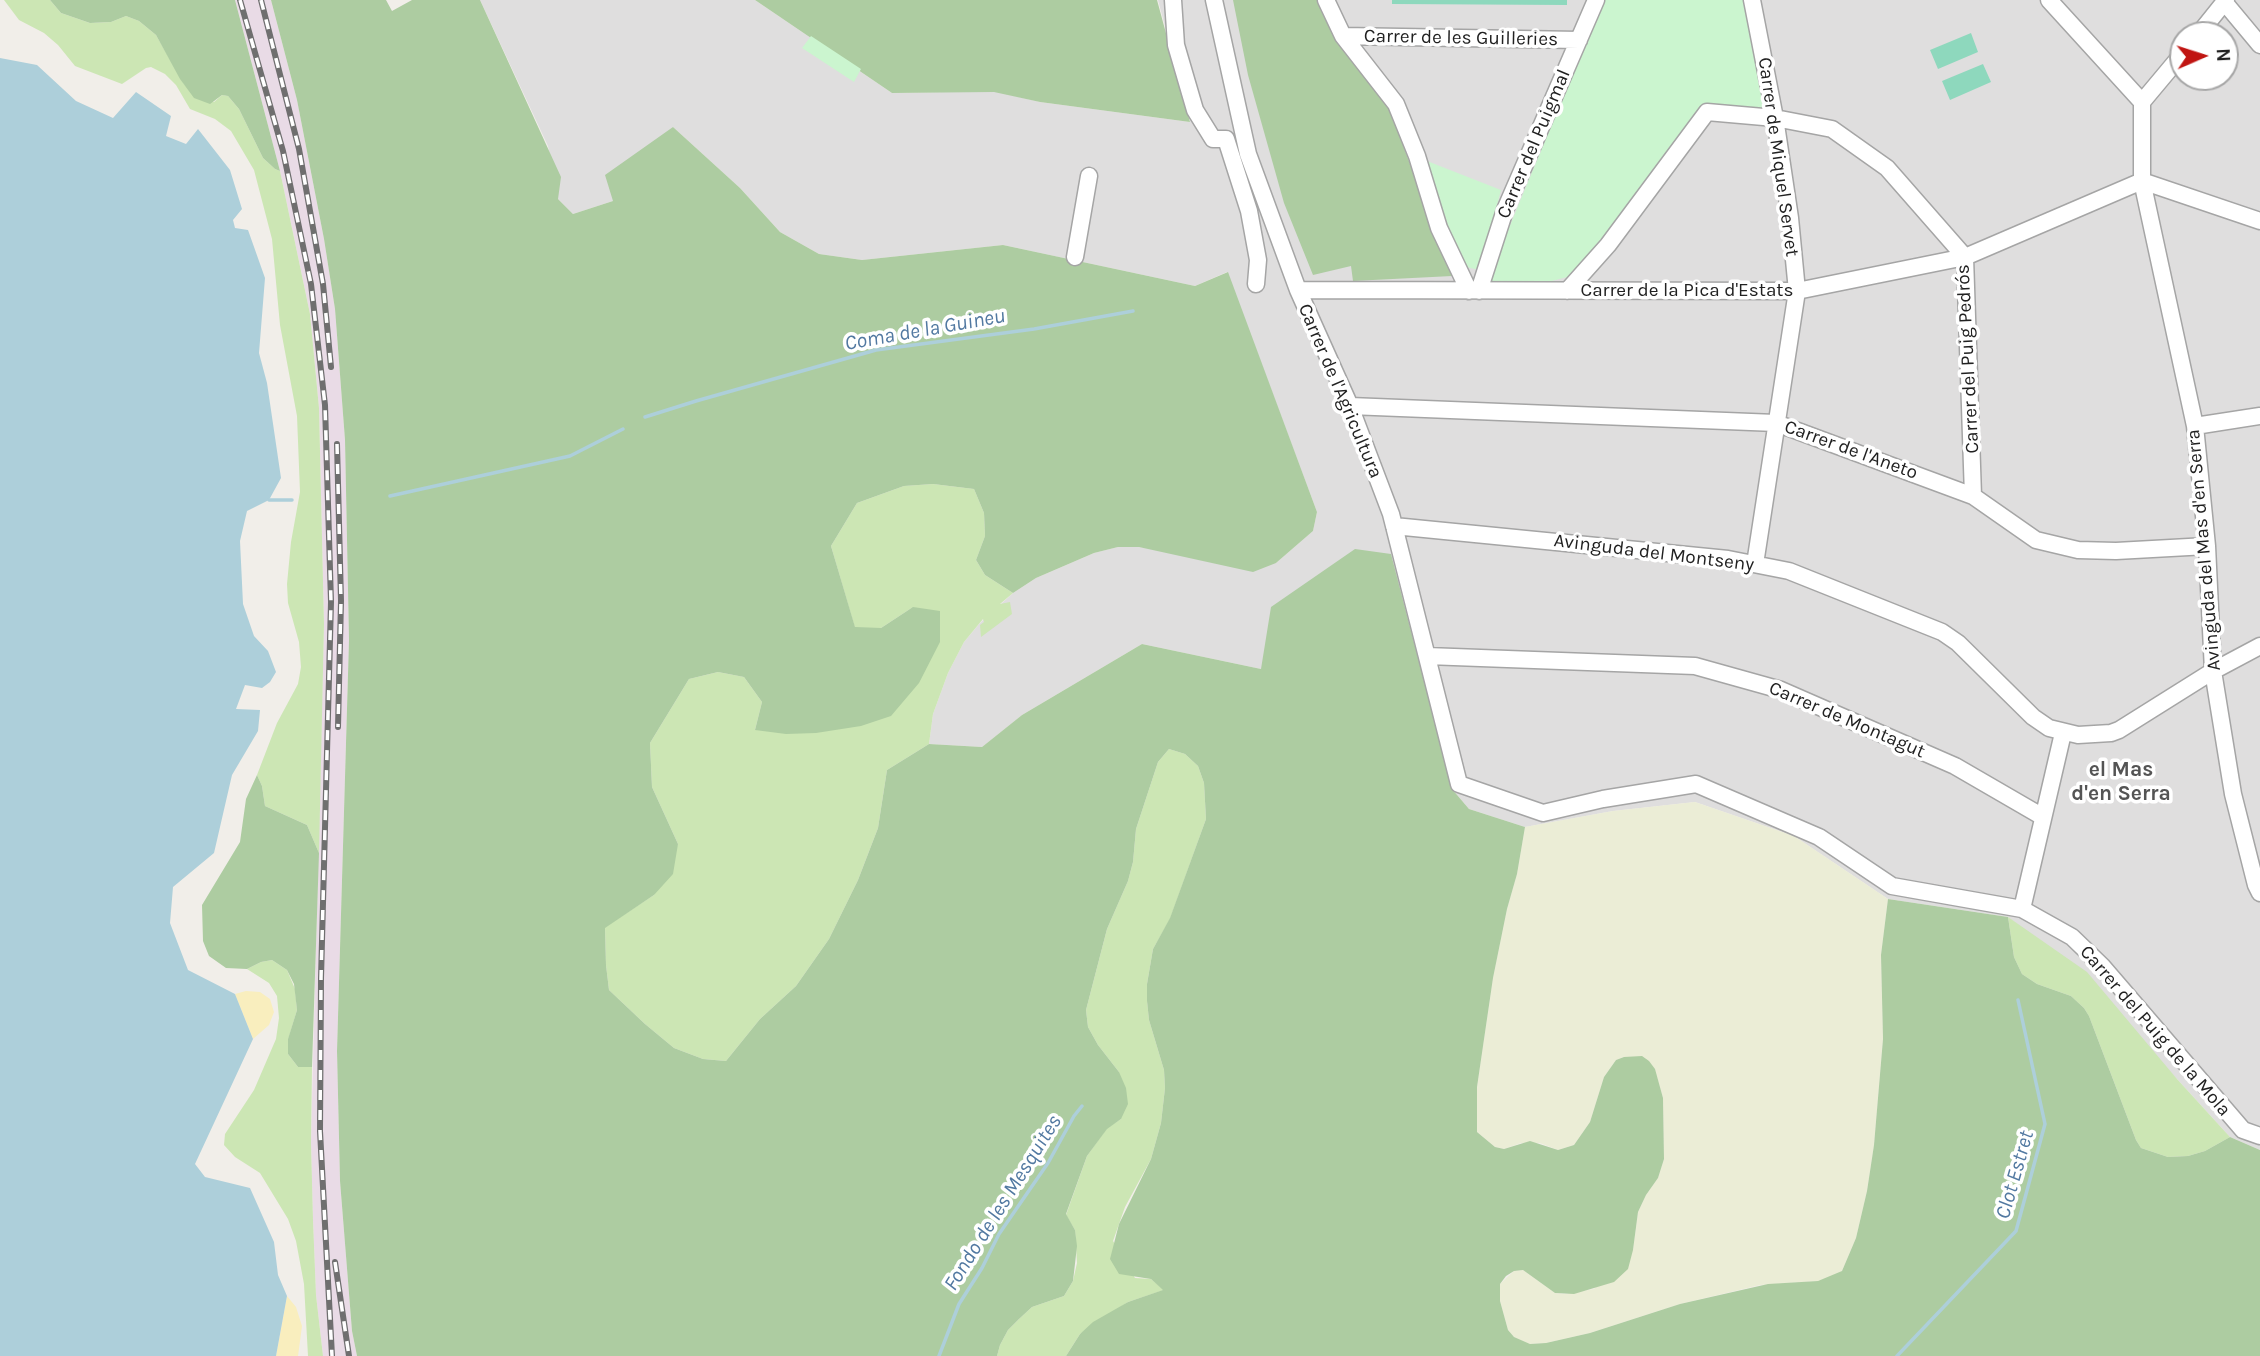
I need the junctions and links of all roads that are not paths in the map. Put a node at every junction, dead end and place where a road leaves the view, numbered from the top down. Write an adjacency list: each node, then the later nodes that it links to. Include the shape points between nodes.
1 (1173, 0): 20 (street, via 1176,45 1195,110 1213,139 1226,139 1249,212 1258,260)
2 (1214, 0): 21 (street, Carrer de l'Agricultura, via 1248,154)
3 (1326, 0): 9 (street)
4 (1596, 0): 10 (street, Carrer del Puigmal)
5 (1752, 0): 14 (street, Carrer de Miquel Servet)
6 (2049, 0): 13 (street)
7 (2225, 2): 8 (street); 11 (street)
8 (2209, 21)
9 (1343, 36): 10 (street, Carrer de les Guilleries); 22 (street, via 1396,104 1439,228)
10 (1579, 40): 22 (street, Carrer del Puigmal)
11 (2260, 45)
12 (2169, 70): 13 (street)
13 (2142, 103): 16 (street, Avinguda del Mas d'en Serra)
14 (1775, 118): 19 (street, Carrer del Puig Pedrós, via 1832,129 1887,168); 23 (street, Carrer del Puig Pedrós, via 1707,112); 24 (street, Carrer de Miquel Servet)
15 (1089, 176): 18 (street)
16 (2142, 181): 17 (street); 19 (street, Carrer de la Pica d'Estats); 28 (street, Avinguda del Mas d'en Serra)
17 (2260, 221)
18 (1075, 257)
19 (1965, 257): 24 (street, Carrer de la Pica d'Estats); 29 (street, Carrer del Puig Pedrós)
20 (1256, 284)
21 (1298, 290): 22 (street, Carrer de la Pica d'Estats); 25 (street, Carrer de l'Agricultura)
22 (1474, 291): 23 (street, Carrer de la Pica d'Estats)
23 (1567, 291): 24 (street, Carrer de la Pica d'Estats)
24 (1797, 291): 27 (street, Carrer de Miquel Servet)
25 (1350, 406): 27 (street, Carrer de l'Aneto); 30 (street, Carrer de l'Agricultura)
26 (2260, 416): 28 (street)
27 (1776, 423): 29 (street, Carrer de l'Aneto); 32 (street, Carrer de Miquel Servet)
28 (2195, 426): 31 (street, Avinguda del Mas d'en Serra)
29 (1973, 496): 31 (street, Carrer de l'Aneto, via 2036,540 2078,550)
30 (1394, 526): 32 (street, Avinguda del Montseny); 34 (street, Carrer de l'Agricultura)
31 (2207, 545): 35 (street, Avinguda del Mas d'en Serra)
32 (1755, 564): 36 (street, Avinguda del Montseny, via 1815,580 1942,632 2033,717)
33 (2260, 646): 35 (street, Avinguda del Montseny)
34 (1427, 656): 37 (street, Carrer de l'Agricultura); 38 (street, Carrer de Montagut, via 1695,666 1782,690 1856,722 1955,766)
35 (2213, 671): 36 (street, Avinguda del Montseny, via 2119,730 2095,735); 39 (street, Avinguda del Mas d'en Serra, via 2233,794)
36 (2063, 733): 38 (street)
37 (1459, 784): 40 (street, Carrer del Puig de la Mola, via 1543,813 1696,784 1819,837 1892,886)
38 (2043, 817): 40 (street)
39 (2260, 893)
40 (2022, 909): 41 (street, Carrer del Puig de la Mola, via 2072,937 2243,1130)
41 (2260, 1136)

